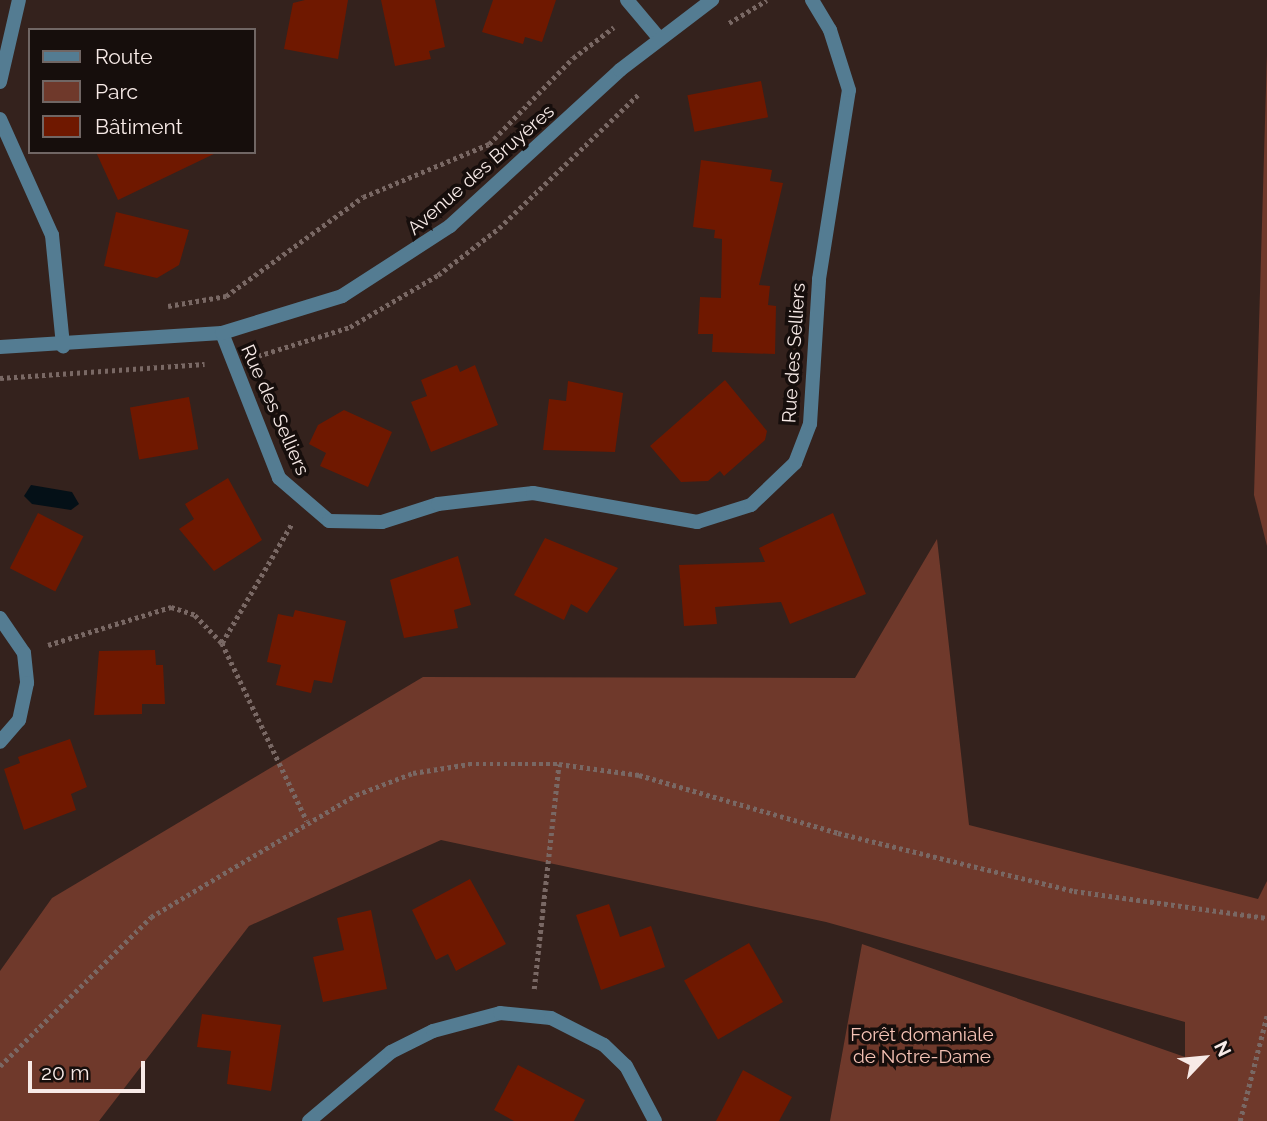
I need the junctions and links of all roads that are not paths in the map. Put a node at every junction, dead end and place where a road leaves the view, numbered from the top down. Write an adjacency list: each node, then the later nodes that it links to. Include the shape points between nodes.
1 (19, 0): 6 (street)
2 (628, 0): 5 (street)
3 (712, 0): 5 (street, Avenue des Bruyères)
4 (812, 0): 8 (street, Rue des Selliers, via 830,30 849,90 818,279 810,425 795,463 776,487 735,513 697,522 533,493 438,504 353,524 330,521 303,503 279,478)
5 (659, 38): 8 (street, Avenue des Bruyères, via 509,176 396,265 319,306)
6 (0, 82)
7 (0, 119): 9 (street, via 49,223)
8 (222, 333): 9 (street, Avenue des Bruyères)
9 (63, 346): 10 (street, Avenue des Bruyères)
10 (0, 347)
11 (0, 618): 12 (street, via 24,653 24,704)
12 (0, 742)
13 (309, 1121): 14 (street, via 358,1076 433,1031 500,1013 531,1014 578,1028 604,1045 626,1066)
14 (655, 1121)

